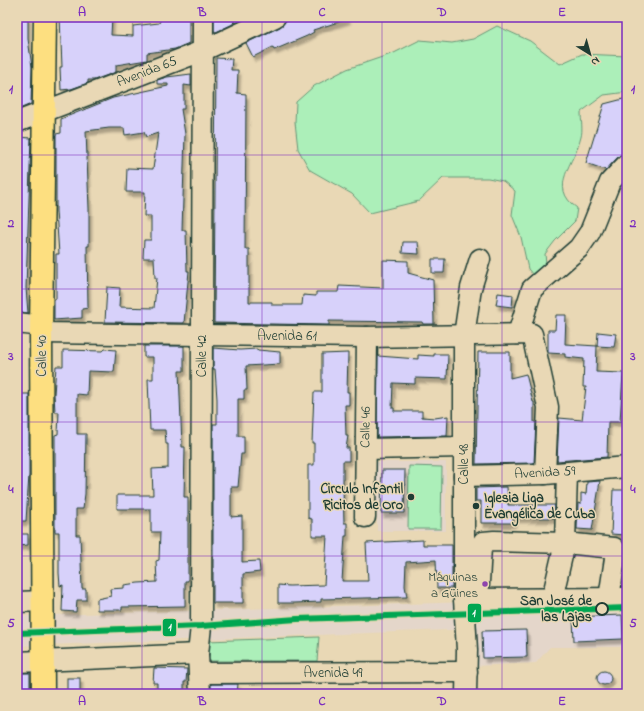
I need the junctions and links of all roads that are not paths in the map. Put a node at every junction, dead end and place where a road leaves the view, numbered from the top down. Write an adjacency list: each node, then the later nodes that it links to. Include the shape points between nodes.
1 (45, 17): 5 (main road, Calle 40)
2 (202, 17): 4 (street, Calle 42)
3 (275, 17): 4 (street, Avenida 65)
4 (202, 51): 5 (street, Avenida 65); 12 (street, Calle 42)
5 (45, 112): 6 (street, Avenida 65); 10 (main road, Calle 40)
6 (17, 122)
7 (627, 164): 11 (street, via 610,182 590,232 579,248 532,289)
8 (480, 259): 13 (street, Calle 48, via 471,288)
9 (17, 323): 10 (street, Avenida 61)
10 (42, 329): 12 (street, Avenida 61); 26 (main road, Calle 40)
11 (525, 334): 13 (street, Avenida 61); 19 (street, via 548,407)
12 (202, 336): 14 (street, Avenida 61); 30 (street, Calle 42)
13 (464, 336): 14 (street, Avenida 61); 15 (street, Calle 48)
14 (367, 337): 16 (street, Calle 46)
15 (464, 447): 16 (street); 20 (street, Calle 48)
16 (366, 449): 21 (street, Calle 46)
17 (627, 467): 18 (street, Avenida 59)
18 (567, 473): 19 (street, Avenida 59); 22 (street)
19 (546, 474): 20 (street, Avenida 59)
20 (464, 476): 24 (street, Calle 48)
21 (365, 517)
22 (565, 543): 23 (street, via 614,548); 24 (street, via 483,542); 25 (street)
23 (618, 598): 25 (street)
24 (471, 599): 25 (street); 31 (street, Calle 48)
25 (552, 599)
26 (43, 601): 27 (street); 28 (main road, Calle 40)
27 (17, 602)
28 (42, 660): 29 (street, Avenida 49); 30 (street, Avenida 49); 32 (main road, Calle 40)
29 (17, 662)
30 (199, 664): 31 (street, Avenida 49); 33 (street, Calle 42)
31 (467, 672): 34 (street, Calle 48)
32 (43, 694)
33 (200, 694)
34 (466, 694)

